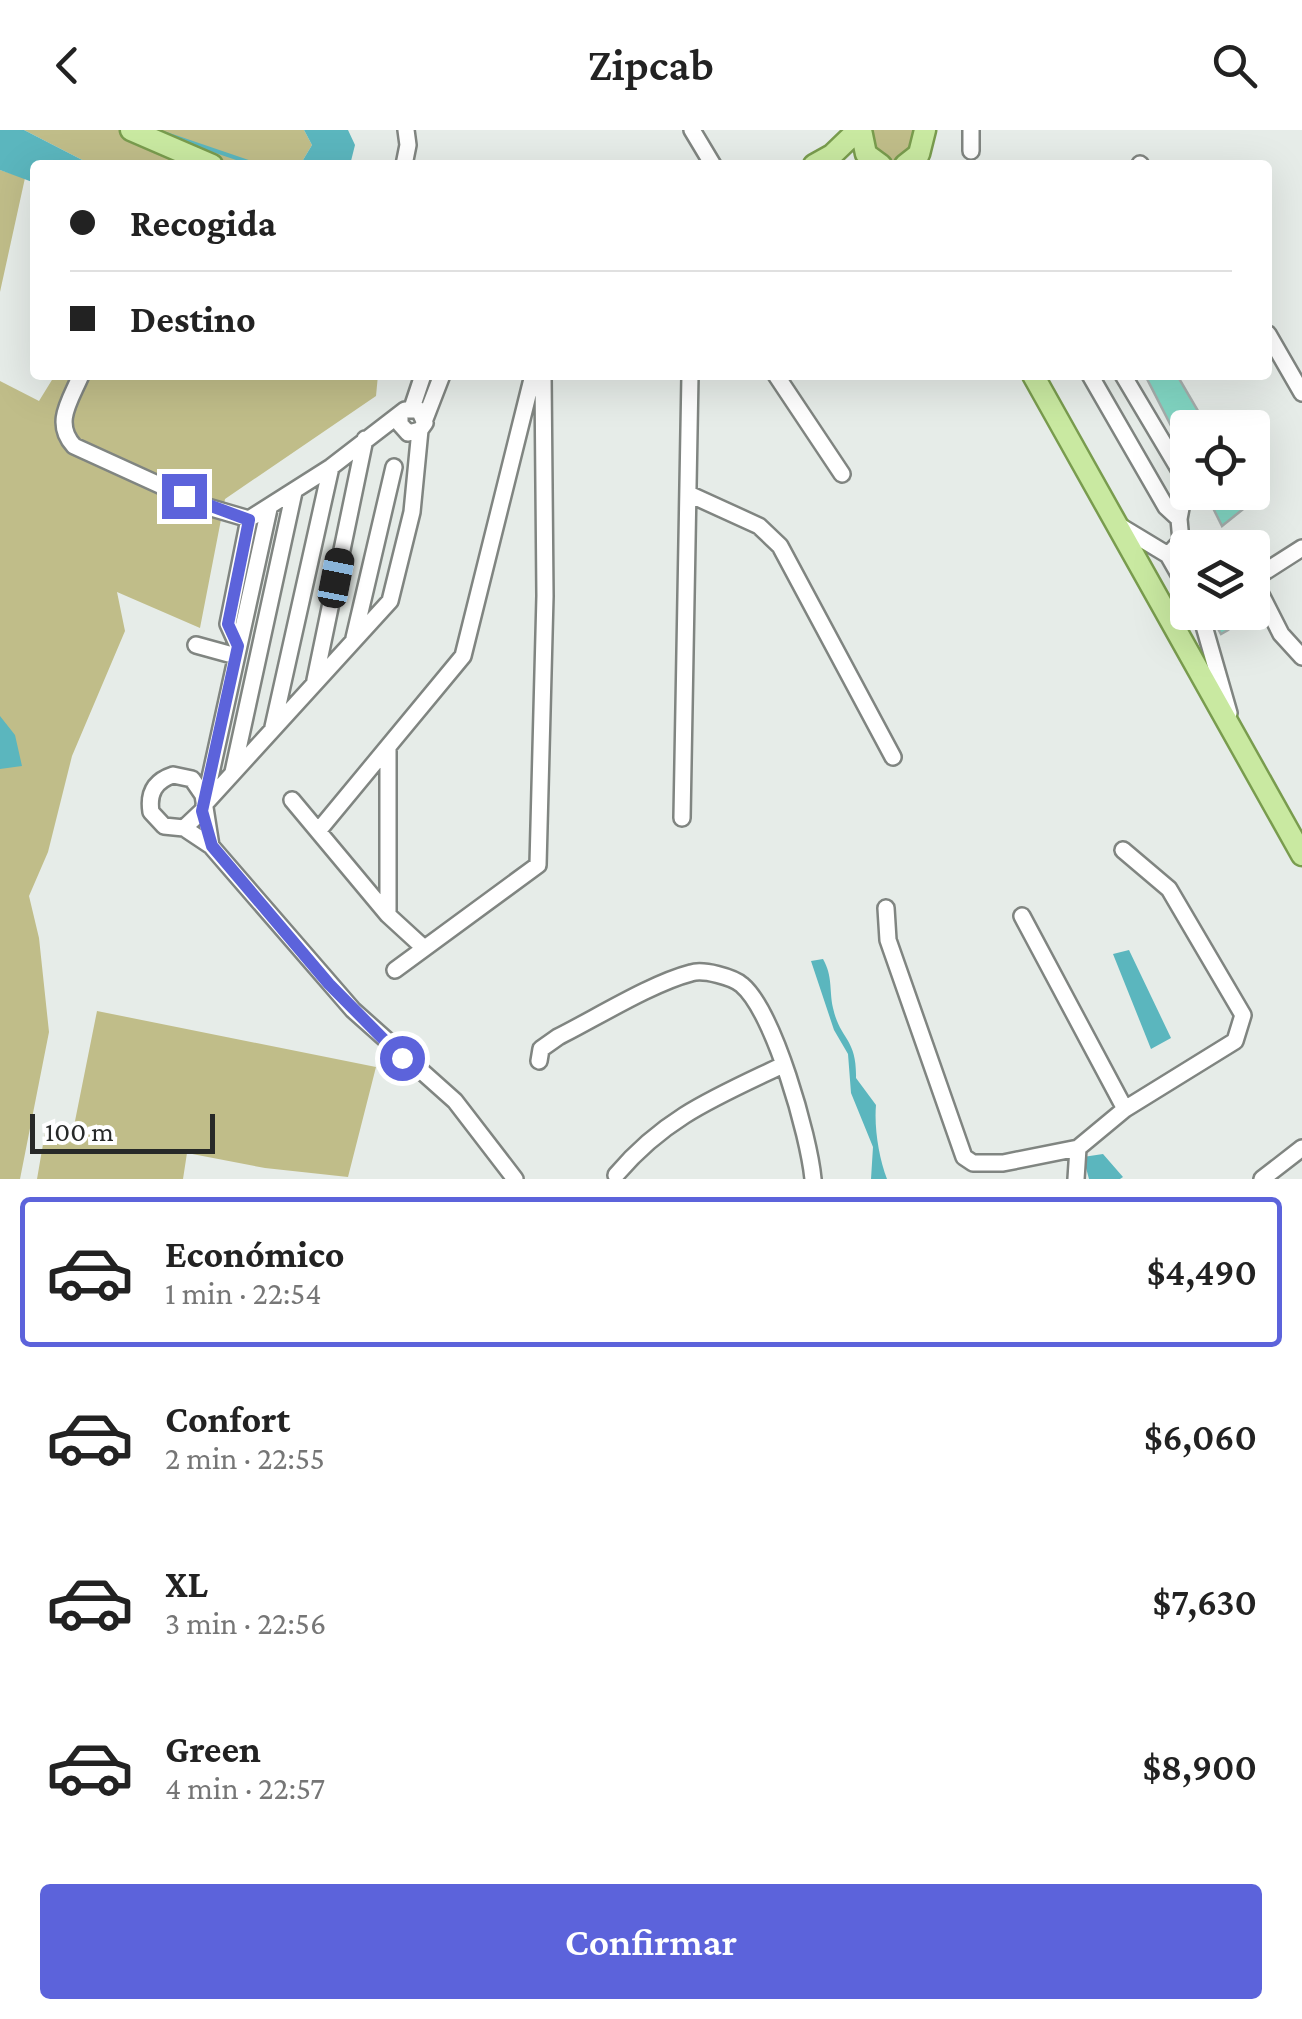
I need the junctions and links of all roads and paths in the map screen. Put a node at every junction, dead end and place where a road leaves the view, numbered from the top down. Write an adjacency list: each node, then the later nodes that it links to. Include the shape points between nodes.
1 (130, 130): 7 (main road)
2 (406, 130): 8 (street)
3 (692, 130): 9 (street)
4 (859, 130): 10 (main road); 11 (main road)
5 (970, 130): 6 (street)
6 (971, 151)
7 (200, 160)
8 (404, 160)
9 (710, 160)
10 (823, 160)
11 (874, 160)
12 (1272, 341): 23 (street)
13 (79, 380): 33 (street, via 62,419 74,446)
14 (422, 380): 24 (street)
15 (439, 380): 24 (street)
16 (532, 380): 48 (street, via 463,656)
17 (542, 380): 64 (street, via 538,865)
18 (690, 380): 30 (street)
19 (779, 380): 28 (street)
20 (1036, 380): 34 (main road)
21 (1093, 380): 32 (street)
22 (1126, 380): 32 (street, via 1186,481)
23 (1302, 393)
24 (414, 418): 25 (street); 41 (street, via 412,512 390,601)
25 (364, 438): 27 (street); 45 (street)
26 (394, 466): 41 (street)
27 (331, 467): 29 (street); 46 (street)
28 (842, 474)
29 (294, 492): 31 (street); 51 (street)
30 (689, 494): 49 (street, via 759,526 780,546); 55 (street)
31 (269, 509): 33 (street); 43 (street)
32 (1179, 519): 36 (street, via 1181,541)
33 (249, 520): 43 (street, via 228,624)
34 (1115, 523): 36 (street); 47 (main road)
35 (1302, 548): 38 (street)
36 (1168, 555): 37 (street)
37 (1170, 558)
38 (1270, 569)
39 (1270, 613): 44 (street)
40 (1207, 630): 47 (street)
41 (354, 638): 45 (street)
42 (196, 646): 43 (street)
43 (237, 652): 50 (street)
44 (1302, 657)
45 (314, 682): 46 (street)
46 (271, 734): 51 (street)
47 (1238, 746): 60 (main road)
48 (388, 749): 57 (street); 62 (street)
49 (892, 756)
50 (211, 764): 51 (street); 52 (street); 54 (street)
51 (231, 774): 54 (street)
52 (187, 776): 54 (street, via 199,786); 56 (street, via 164,778 150,802 156,820)
53 (292, 800): 57 (street)
54 (203, 808): 56 (street); 58 (street)
55 (682, 818)
56 (184, 828): 58 (street)
57 (319, 830): 62 (street)
58 (212, 846): 72 (street, via 353,1010 455,1101)
59 (1123, 850): 68 (street, via 1168,889 1243,1015 1235,1040)
60 (1302, 854)
61 (886, 908): 69 (street, via 888,940 964,1157 974,1164 1002,1162)
62 (388, 915): 64 (street)
63 (1022, 916): 68 (street)
64 (424, 948): 65 (street)
65 (395, 970)
66 (539, 1061): 67 (street, via 541,1049 558,1037 694,971 740,982 761,1008)
67 (782, 1065): 71 (street, via 673,1120); 73 (street, via 810,1145)
68 (1125, 1110): 69 (street)
69 (1078, 1148): 74 (street)
70 (1300, 1152): 75 (street)
71 (616, 1175)
72 (514, 1179)
73 (814, 1179)
74 (1076, 1179)
75 (1262, 1179)

